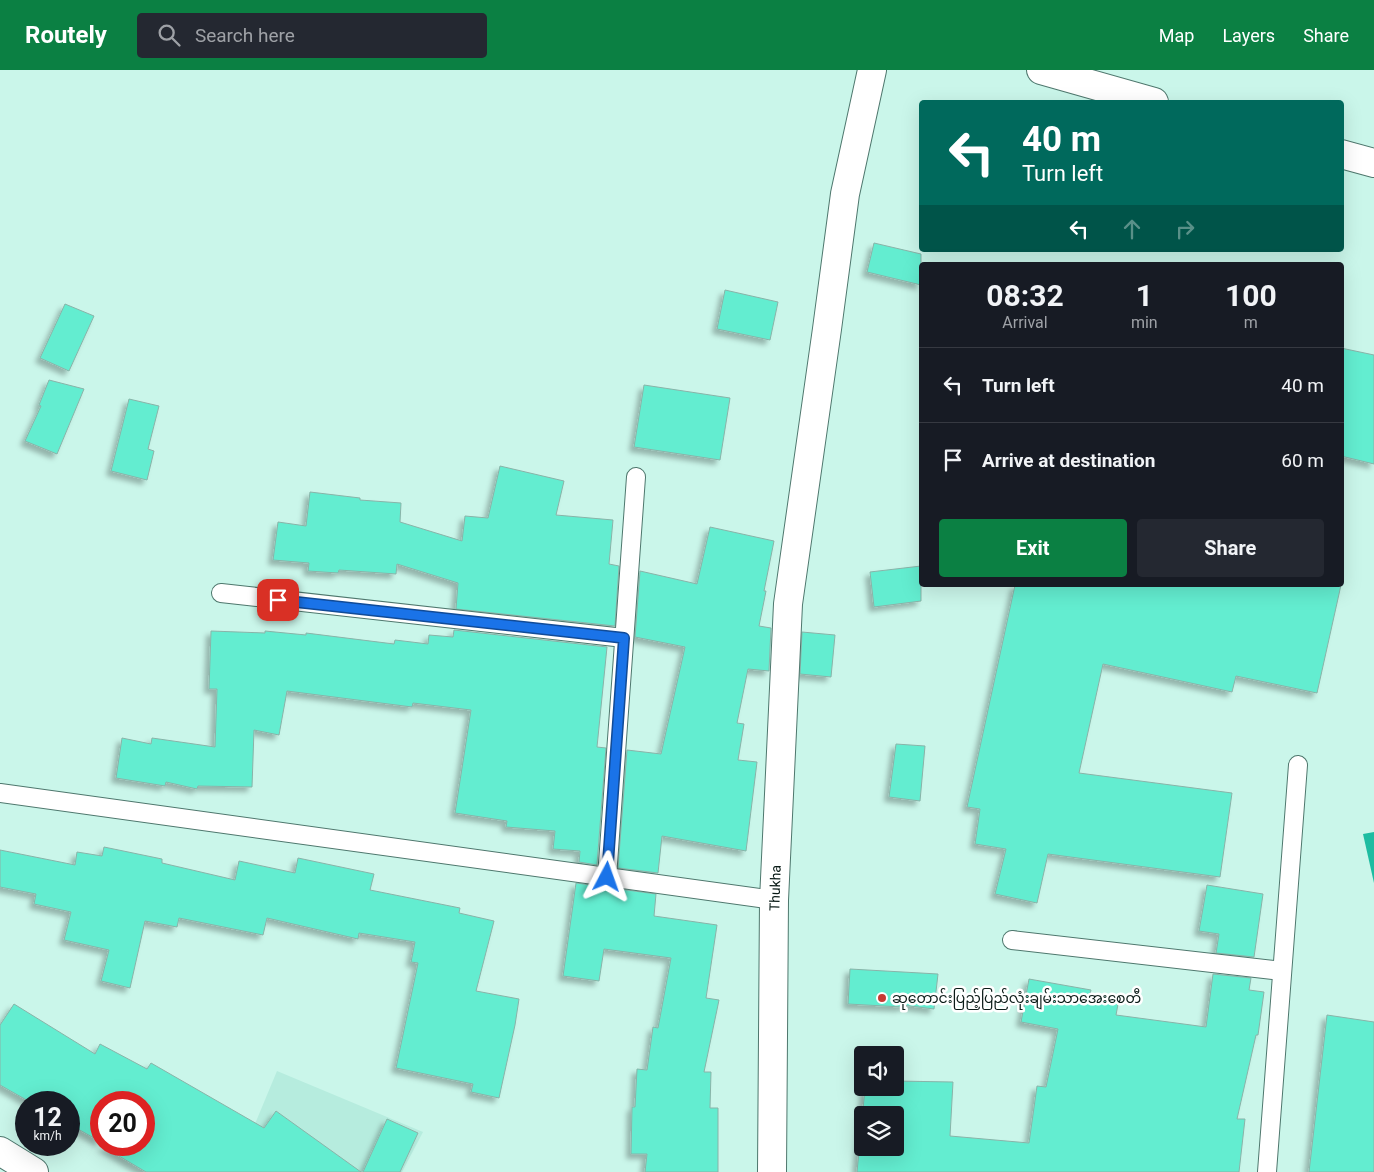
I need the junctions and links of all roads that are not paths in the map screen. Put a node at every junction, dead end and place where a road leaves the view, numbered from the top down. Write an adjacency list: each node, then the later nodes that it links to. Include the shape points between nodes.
1 (872, 70): 12 (street, Thukha, via 845,194 788,604)
2 (1041, 70): 3 (street)
3 (1147, 100)
4 (1344, 155): 5 (street)
5 (1374, 163)
6 (636, 478): 8 (lane)
7 (221, 593): 8 (lane)
8 (624, 638): 11 (lane)
9 (1298, 765): 14 (lane)
10 (0, 793): 11 (lane)
11 (607, 877): 12 (lane)
12 (774, 900): 17 (street, Thukha)
13 (1012, 940): 14 (lane)
14 (1282, 971): 18 (lane)
15 (0, 1151): 16 (street)
16 (34, 1172)
17 (772, 1172)
18 (1267, 1172)

